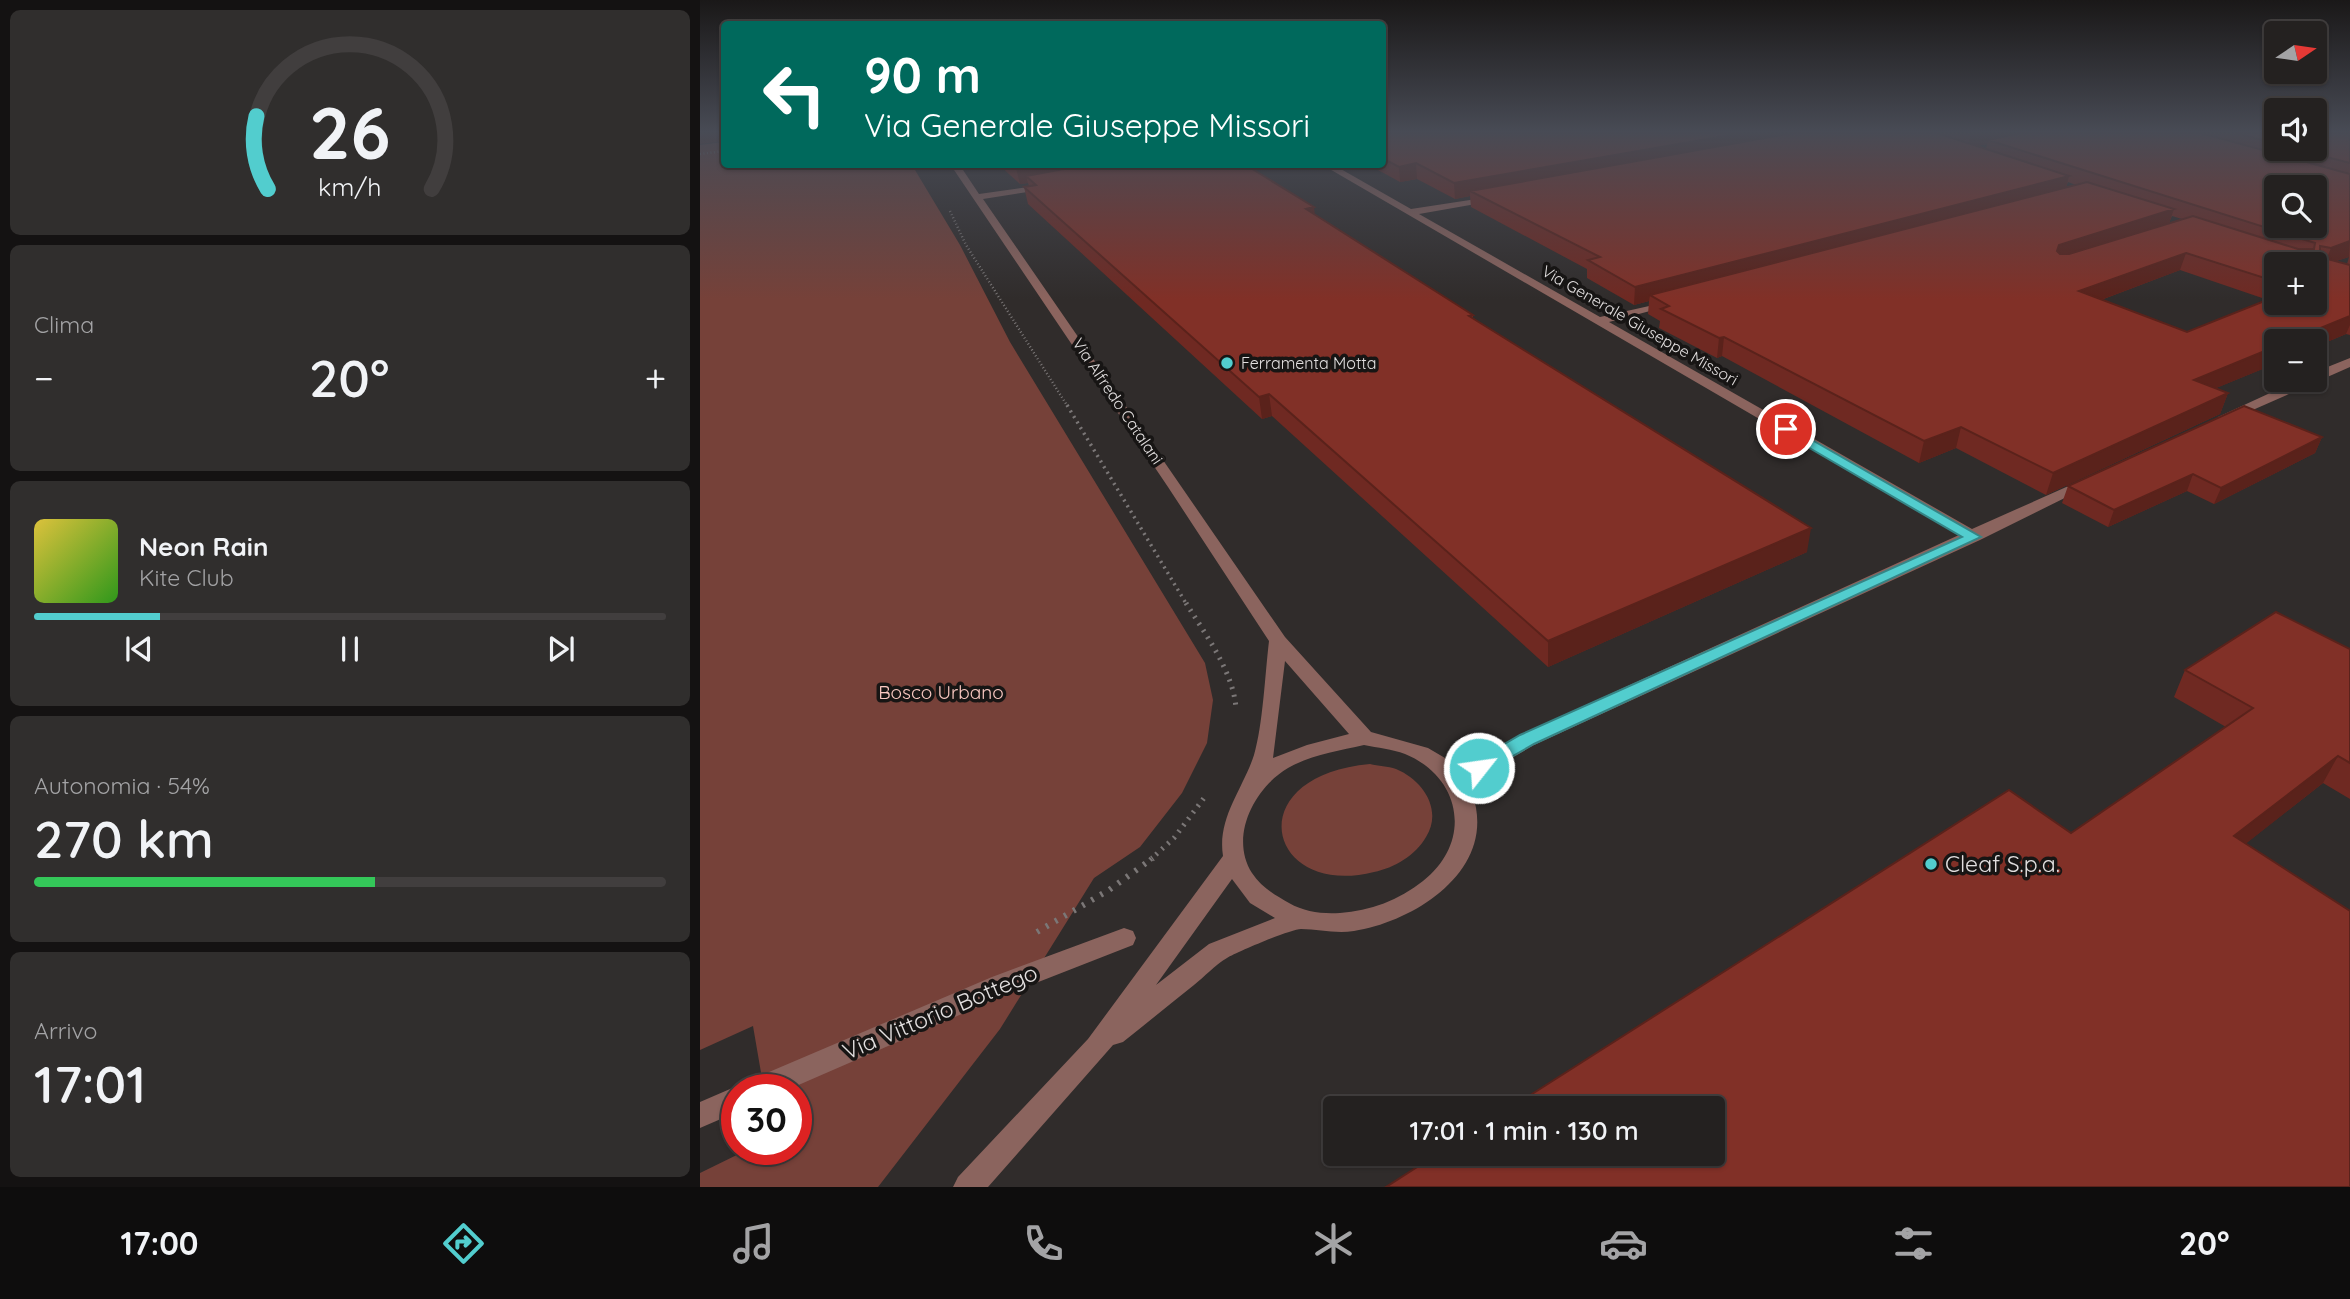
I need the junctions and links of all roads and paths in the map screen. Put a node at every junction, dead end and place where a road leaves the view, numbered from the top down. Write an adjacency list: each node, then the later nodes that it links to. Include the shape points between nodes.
1 (972, 188): 4 (street, Via Alfredo Catalani)
2 (1020, 188): 4 (street)
3 (1366, 188): 6 (street, Via Generale Giuseppe Missori)
4 (976, 194): 15 (street, Via Alfredo Catalani); 16 (path, via 943,196 967,245 1215,651 1235,695)
5 (1510, 195): 6 (street)
6 (1408, 213): 8 (street, Via Generale Giuseppe Missori)
7 (1679, 300): 8 (street)
8 (1599, 321): 14 (street, Via Generale Giuseppe Missori)
9 (2350, 362): 10 (street)
10 (2327, 372)
11 (2282, 392): 12 (street)
12 (2208, 425)
13 (2097, 478): 14 (street)
14 (1974, 537): 19 (street, via 1527,740 1479,768)
15 (1278, 641): 17 (street, Via Alfredo Catalani); 20 (street, via 1265,752)
16 (1237, 721)
17 (1364, 738): 19 (street, via 1420,752 1440,764); 20 (street, via 1297,757 1270,771)
18 (1211, 788): 23 (path, via 1183,829 1146,864)
19 (1462, 791): 22 (street, via 1468,831 1459,859 1437,885 1406,906 1368,919)
20 (1251, 792): 21 (street, via 1238,810 1231,841)
21 (1233, 860): 22 (street, via 1252,892); 25 (street)
22 (1298, 919): 25 (street, via 1218,951)
23 (1031, 936)
24 (1124, 938): 26 (street, Via Vittorio Bottego, via 1001,985)
25 (1097, 1047): 29 (street)
26 (795, 1074)
27 (721, 1106): 28 (street)
28 (700, 1115)
29 (968, 1187)

